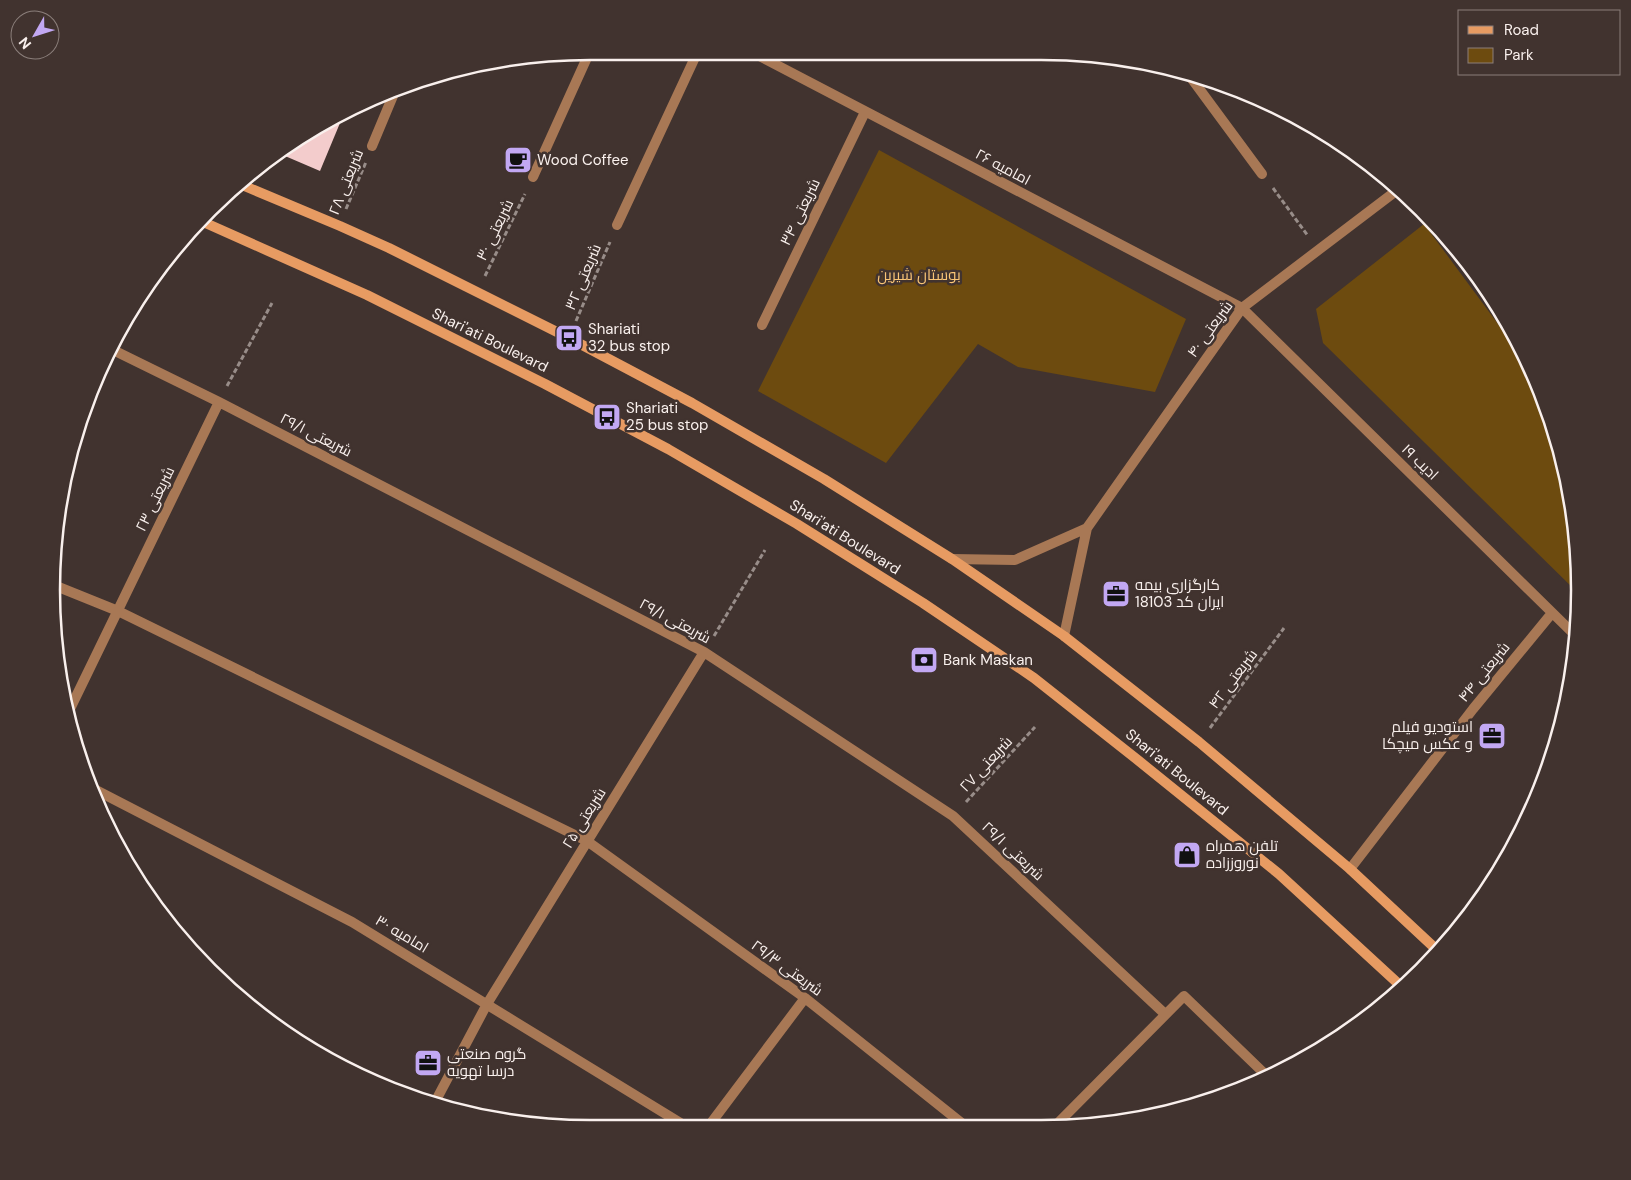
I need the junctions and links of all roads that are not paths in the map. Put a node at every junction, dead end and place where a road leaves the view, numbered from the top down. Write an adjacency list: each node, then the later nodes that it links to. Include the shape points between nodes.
1 (586, 60): 9 (street)
2 (694, 60): 13 (street)
3 (767, 60): 6 (street, امامیه ۲۶)
4 (1195, 83): 8 (street)
5 (392, 98): 7 (street)
6 (866, 112): 14 (street, امامیه ۲۶); 15 (street, شریعتی ۳۴)
7 (372, 146)
8 (1262, 174)
9 (533, 177)
10 (247, 187): 19 (main road, via 340,226 477,292 692,403 824,479)
11 (1392, 194): 14 (street, شریعتی ۴۰)
12 (207, 224): 31 (main road, Shari'ati Boulevard, via 367,295 668,449 915,598 1034,678 1139,761 1279,874)
13 (617, 225)
14 (1242, 308): 18 (street, شریعتی ۴۰); 22 (street, ادیب ۱۹)
15 (762, 325)
16 (117, 352): 17 (street, شریعتی ۲۹/۱)
17 (218, 402): 21 (street, شریعتی ۲۳); 25 (street, شریعتی ۲۹/۱)
18 (1087, 528): 19 (street, via 1015,560); 24 (street, شریعتی ۴۰)
19 (952, 560): 24 (main road)
20 (60, 588): 21 (street, شریعتی ۲۹/۳)
21 (118, 611): 26 (street, شریعتی ۲۳); 28 (street, شریعتی ۲۹/۳)
22 (1552, 613): 23 (street, ادیب ۱۹); 29 (street, شریعتی ۴۴, via 1473,709)
23 (1569, 630)
24 (1064, 636): 29 (main road, via 1199,742)
25 (704, 652): 28 (street, شریعتی ۲۵); 34 (street, شریعتی ۲۹/۱, via 953,816)
26 (73, 705)
27 (100, 792): 33 (street, امامیه ۳۰, via 352,922)
28 (588, 841): 32 (street, شریعتی ۲۹/۳); 33 (street, شریعتی ۲۵)
29 (1350, 870): 30 (main road)
30 (1433, 946)
31 (1397, 982)
32 (805, 998): 39 (street); 40 (street, شریعتی ۲۹/۳)
33 (487, 1004): 36 (street, شریعتی ۲۵); 38 (street, امامیه ۳۰)
34 (1165, 1014): 35 (street, via 1184,996); 37 (street)
35 (1262, 1071)
36 (438, 1097)
37 (1062, 1119)
38 (676, 1120)
39 (713, 1120)
40 (958, 1120)

